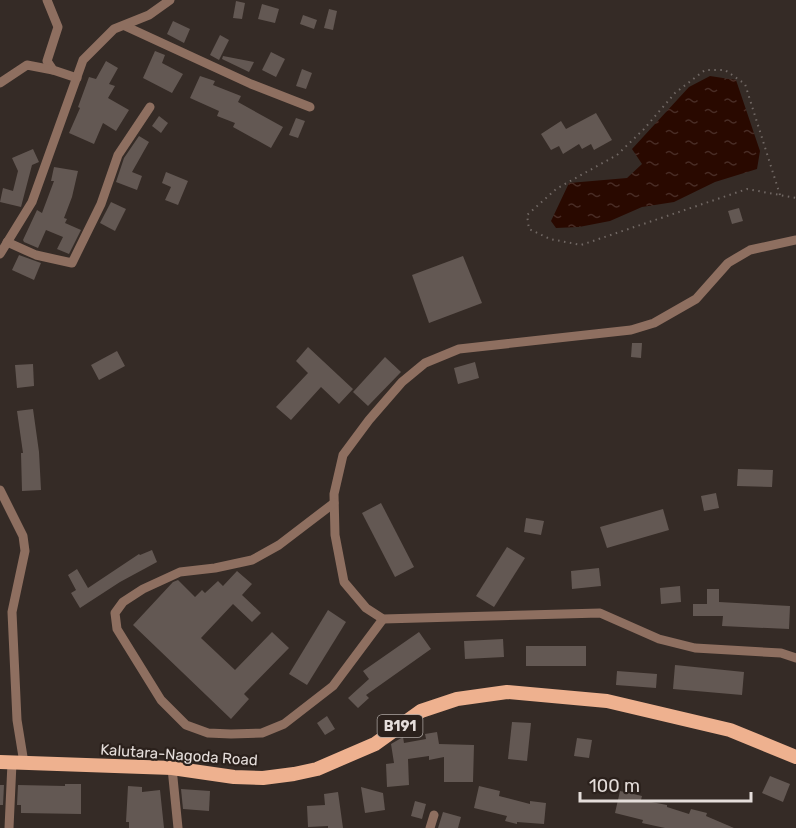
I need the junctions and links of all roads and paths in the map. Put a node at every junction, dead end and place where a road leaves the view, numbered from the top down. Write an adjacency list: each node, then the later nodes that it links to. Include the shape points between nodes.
1 (48, 0): 4 (street, via 58,27 47,61)
2 (170, 0): 3 (street)
3 (125, 26): 5 (street, via 114,29 83,60); 8 (street)
4 (53, 70): 5 (street); 6 (street, via 27,65)
5 (77, 78): 12 (street, via 32,202)
6 (0, 83)
7 (150, 107): 12 (street, via 118,155 72,263 36,255)
8 (310, 107)
9 (780, 195): 9 (path, via 745,84 725,70 705,70 675,93 617,155 556,189 527,215 529,229 550,239 581,245 747,189); 10 (path)
10 (796, 198)
11 (796, 240): 15 (street, via 750,250 728,263 696,299 654,323 631,330 459,349 426,363 396,390 343,455)
12 (8, 242): 13 (street)
13 (0, 254)
14 (0, 490): 19 (street, via 23,536 25,551 12,612 16,720)
15 (334, 503): 16 (street, via 335,535 344,582 366,608); 16 (street, via 279,545 252,560 180,572 143,589 123,602 115,613 117,629 160,700 186,725 208,733 252,734 284,724 333,686)
16 (383, 619): 17 (street, via 600,613 658,639 695,648 781,653)
17 (796, 658)
18 (796, 756): 20 (main road, Kalutara-Nagoda Road / B191, via 730,730 607,701 507,692 457,699 421,711 375,744 294,774 234,777)
19 (12, 763): 20 (main road, Kalutara-Nagoda Road / B191); 22 (street)
20 (172, 768): 23 (street)
21 (434, 815): 24 (street)
22 (9, 828)
23 (178, 828)
24 (430, 828)

